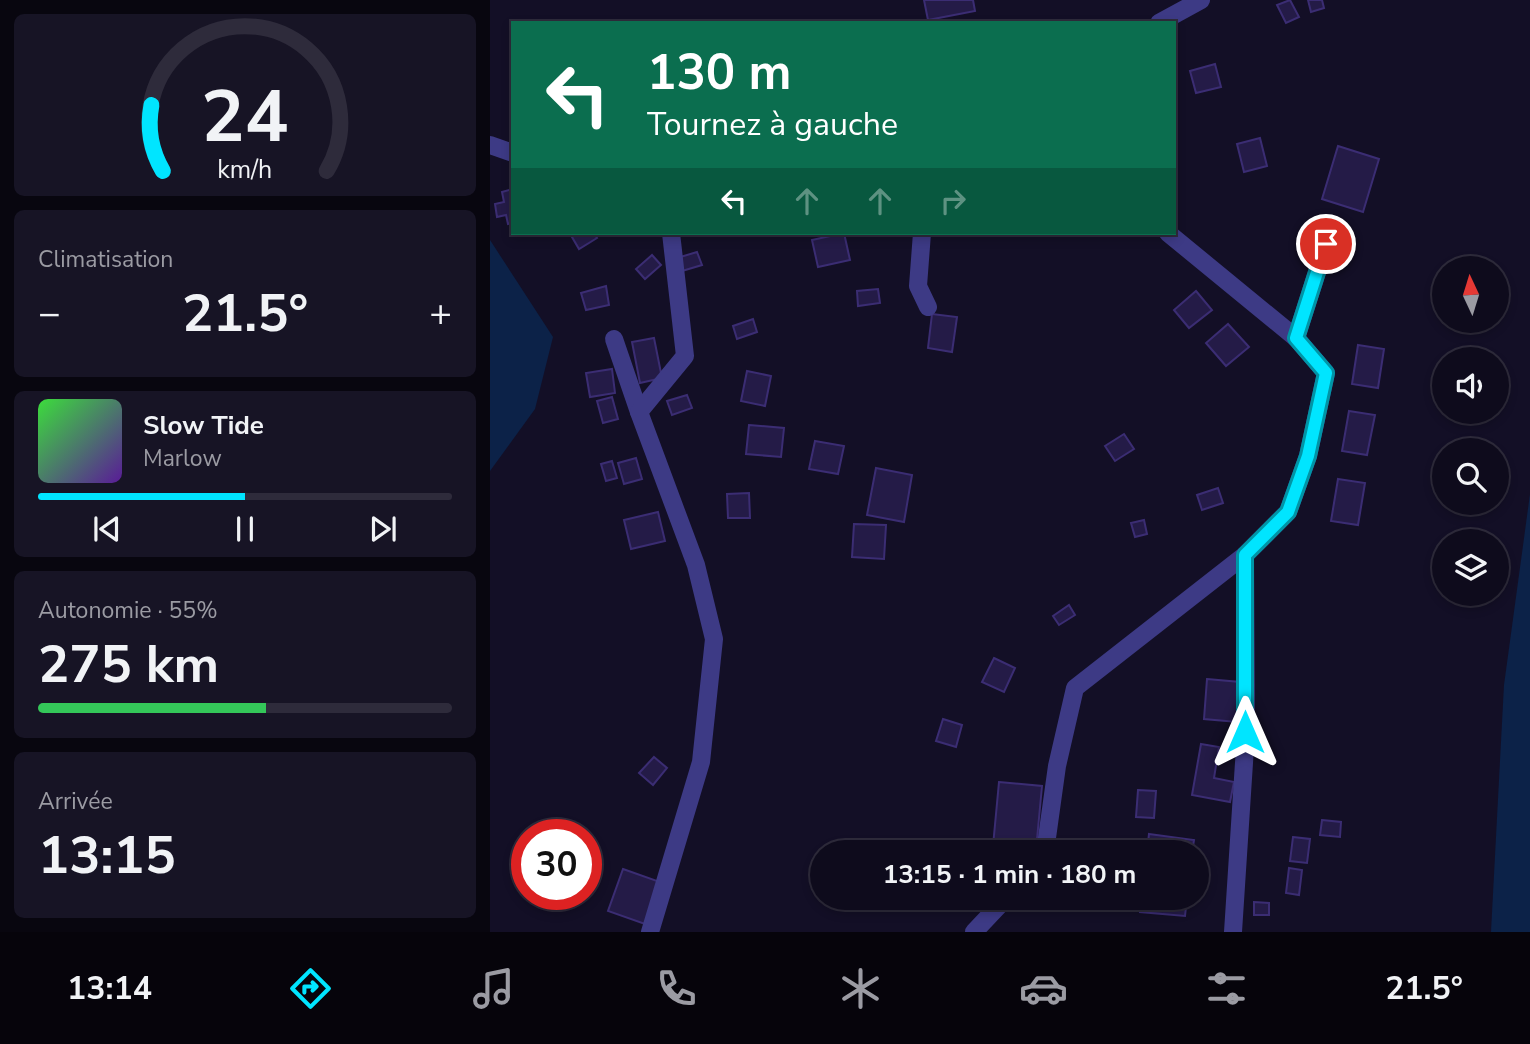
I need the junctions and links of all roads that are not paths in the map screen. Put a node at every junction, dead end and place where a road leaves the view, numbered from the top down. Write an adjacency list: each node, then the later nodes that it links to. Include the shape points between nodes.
1 (1201, 0): 2 (street)
2 (1163, 21)
3 (490, 145): 4 (street)
4 (511, 152)
5 (671, 235): 12 (street, via 685,356)
6 (922, 235): 9 (street, via 918,286)
7 (1170, 235): 10 (street)
8 (1326, 244): 10 (street)
9 (928, 307)
10 (1296, 338): 13 (street, via 1326,373 1308,456 1288,512)
11 (614, 339): 12 (street)
12 (639, 412): 16 (street, via 696,565 714,639 701,762)
13 (1245, 555): 14 (street, via 1075,688); 18 (street, via 1245,732)
14 (1047, 840)
15 (995, 910): 17 (street)
16 (650, 932)
17 (974, 932)
18 (1233, 932)

